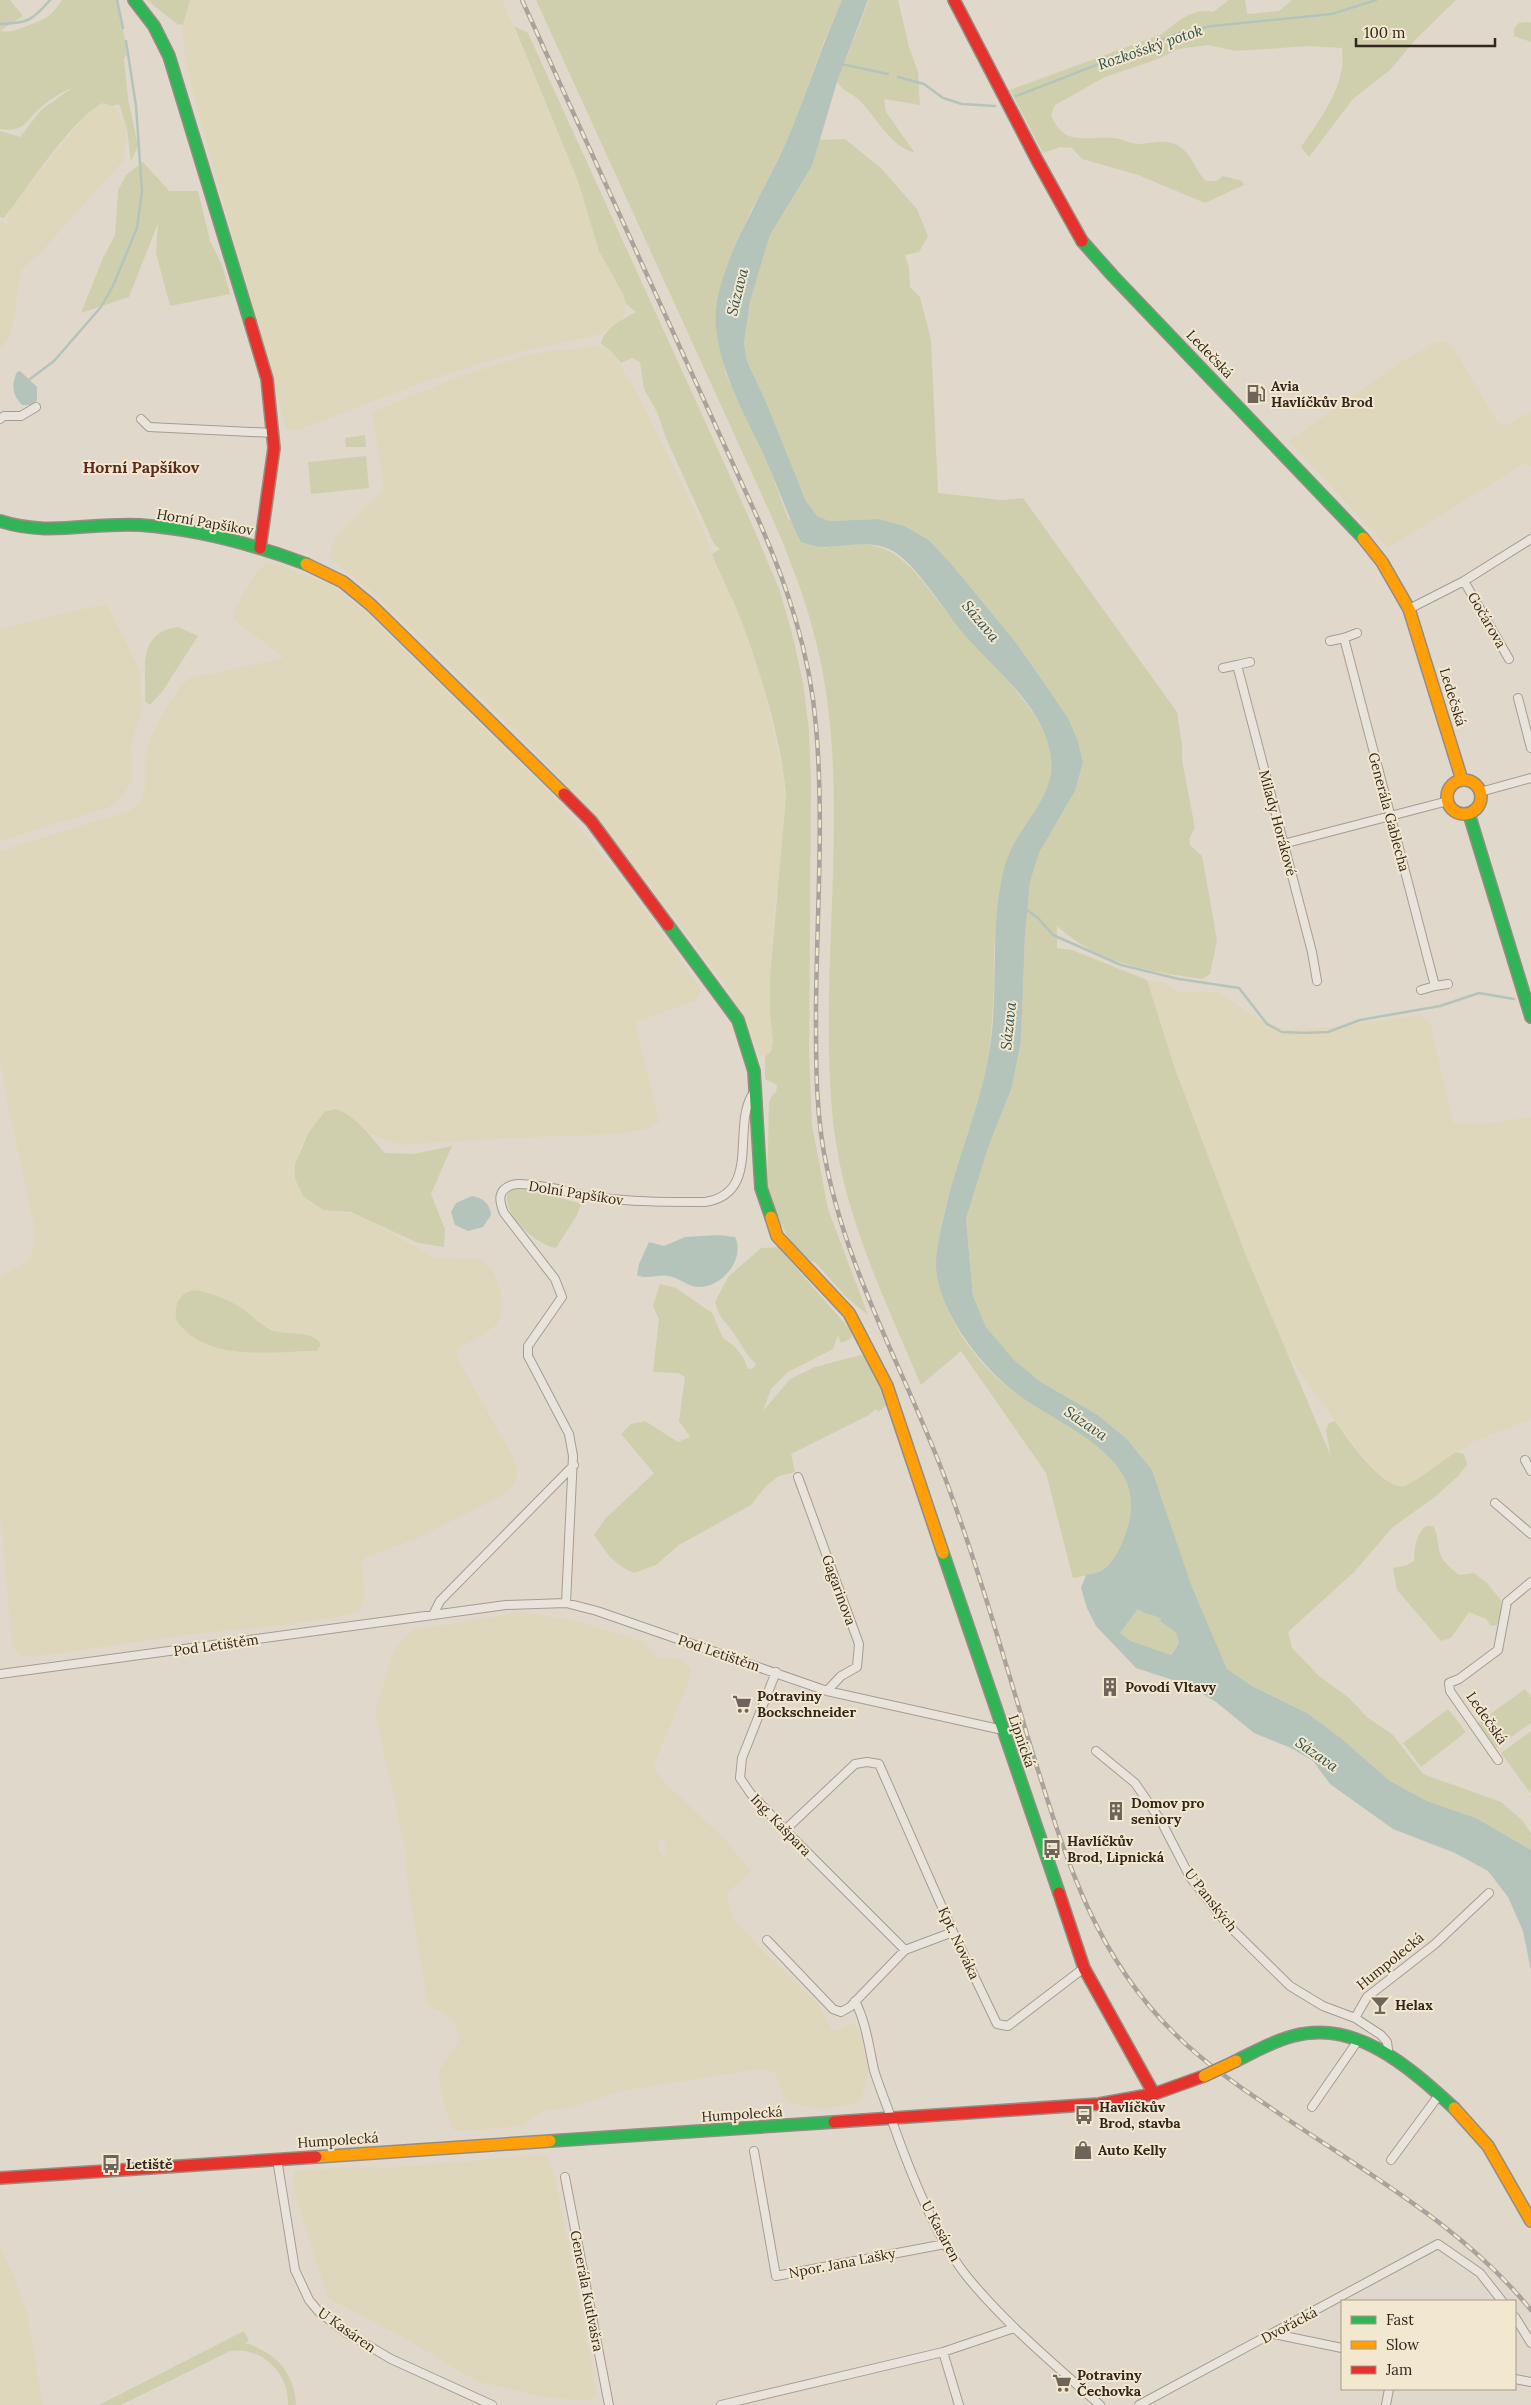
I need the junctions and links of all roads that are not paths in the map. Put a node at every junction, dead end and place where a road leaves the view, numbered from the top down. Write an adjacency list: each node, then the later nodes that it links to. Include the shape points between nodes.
1 (134, 0): 6 (main road, Horní Papšíkov, via 154,26 169,56 267,379)
2 (954, 0): 11 (main road, Ledečská, via 1080,238 1357,530 1382,562)
3 (36, 407): 4 (street, via 21,416)
4 (0, 419)
5 (141, 419): 6 (street, via 149,426)
6 (274, 433): 9 (main road, Horní Papšíkov)
7 (0, 521): 9 (main road, Horní Papšíkov, via 55,532 117,525 165,528)
8 (1531, 539): 10 (street, Gočárova)
9 (260, 548): 33 (main road, Lipnická, via 327,573 353,590 591,821 738,1020 754,1071)
10 (1464, 581): 11 (street, Gočárova); 15 (street, Gočárova)
11 (1409, 609): 22 (main road, Ledečská)
12 (1358, 633): 13 (street)
13 (1344, 638): 14 (street); 26 (street, Generála Gablecha)
14 (1330, 641)
15 (1509, 659)
16 (1250, 662): 17 (street)
17 (1237, 665): 18 (street); 27 (street, Milady Horákové)
18 (1223, 668)
19 (1518, 698): 20 (street)
20 (1531, 748)
21 (1531, 778): 23 (street)
22 (1462, 780): 23 (main road, via 1474,784); 24 (main road, via 1451,787)
23 (1480, 792): 25 (main road, via 1478,808)
24 (1448, 801): 25 (main road, via 1458,813); 26 (street)
25 (1469, 814): 32 (main road)
26 (1391, 817): 27 (street); 30 (street, Generála Gablecha)
27 (1283, 844): 28 (street, Milady Horákové)
28 (1317, 981)
29 (1448, 984): 30 (street)
30 (1434, 986): 31 (street)
31 (1421, 990)
32 (1531, 1017)
33 (754, 1092): 35 (street, Dolní Papšíkov, via 747,1103 737,1179 717,1200 627,1201 514,1184 500,1195 504,1213 555,1279 562,1297 528,1346 528,1356 569,1434); 46 (main road, Lipnická, via 760,1188 777,1236 849,1313 887,1386)
34 (1525, 1460): 36 (street)
35 (574, 1465): 41 (street, Dolní Papšíkov); 42 (street, via 440,1601)
36 (1531, 1471)
37 (798, 1476): 45 (street, Gagarinova, via 859,1644 857,1667 841,1676)
38 (1494, 1503): 39 (street)
39 (1531, 1534)
40 (1531, 1582): 48 (street, Ledečská, via 1507,1602 1498,1650 1449,1683 1450,1691)
41 (566, 1604): 42 (street, Pod Letištěm, via 506,1605); 43 (street, Pod Letištěm, via 597,1611)
42 (433, 1615): 44 (street, Pod Letištěm)
43 (776, 1672): 45 (street, Pod Letištěm); 49 (street, Ing. Kašpara, via 742,1758 740,1778)
44 (0, 1674)
45 (827, 1691): 46 (street, Pod Letištěm)
46 (1003, 1730): 54 (main road, Lipnická)
47 (1096, 1751): 56 (street, U Panských, via 1134,1783 1160,1821 1190,1877 1227,1924 1290,1986 1323,2006)
48 (1498, 1760)
49 (785, 1830): 51 (street, Kpt. Nováka, via 855,1764 879,1764); 53 (street, Ing. Kašpara)
50 (1489, 1893): 56 (street, Humpolecká, via 1435,1944 1367,1997)
51 (953, 1932): 53 (street); 54 (street, Kpt. Nováka, via 997,2024 1008,2026)
52 (767, 1940): 55 (street, via 836,2011 844,2011)
53 (905, 1950): 55 (street)
54 (1084, 1968): 59 (main road, Lipnická)
55 (855, 2001): 62 (street)
56 (1355, 2018): 58 (street, via 1384,2038)
57 (1359, 2039): 58 (main road); 59 (main road, Humpolecká, bridge, via 1329,2033 1285,2038 1204,2076); 61 (street)
58 (1388, 2056): 60 (main road)
59 (1154, 2094): 62 (main road, Humpolecká, via 1099,2104)
60 (1439, 2095): 65 (street); 68 (main road, via 1482,2136)
61 (1312, 2107)
62 (892, 2119): 64 (main road, Humpolecká); 69 (street, U Kasáren)
63 (754, 2151): 69 (street, Npor. Jana Lašky, via 776,2276)
64 (277, 2159): 67 (main road, Humpolecká); 80 (street, U Kasáren, via 295,2270 309,2300 319,2312 391,2359)
65 (1391, 2160)
66 (565, 2177): 81 (street, Generála Kutlvašra)
67 (0, 2178)
68 (1531, 2222)
69 (945, 2244): 72 (street, U Kasáren, via 968,2279)
70 (1501, 2300): 73 (street, Dvořácká, via 1480,2273 1438,2244)
71 (1516, 2318): 74 (street)
72 (1014, 2328): 76 (street); 84 (street, U Kasáren)
73 (1274, 2334): 75 (street); 85 (street, Dvořácká)
74 (1531, 2343)
75 (1341, 2348)
76 (943, 2352): 82 (street); 83 (street)
77 (1516, 2379): 78 (street)
78 (1531, 2382)
79 (1389, 2390): 86 (street)
80 (492, 2405)
81 (609, 2405)
82 (721, 2405)
83 (959, 2405)
84 (1100, 2405)
85 (1139, 2405)
86 (1386, 2405)

